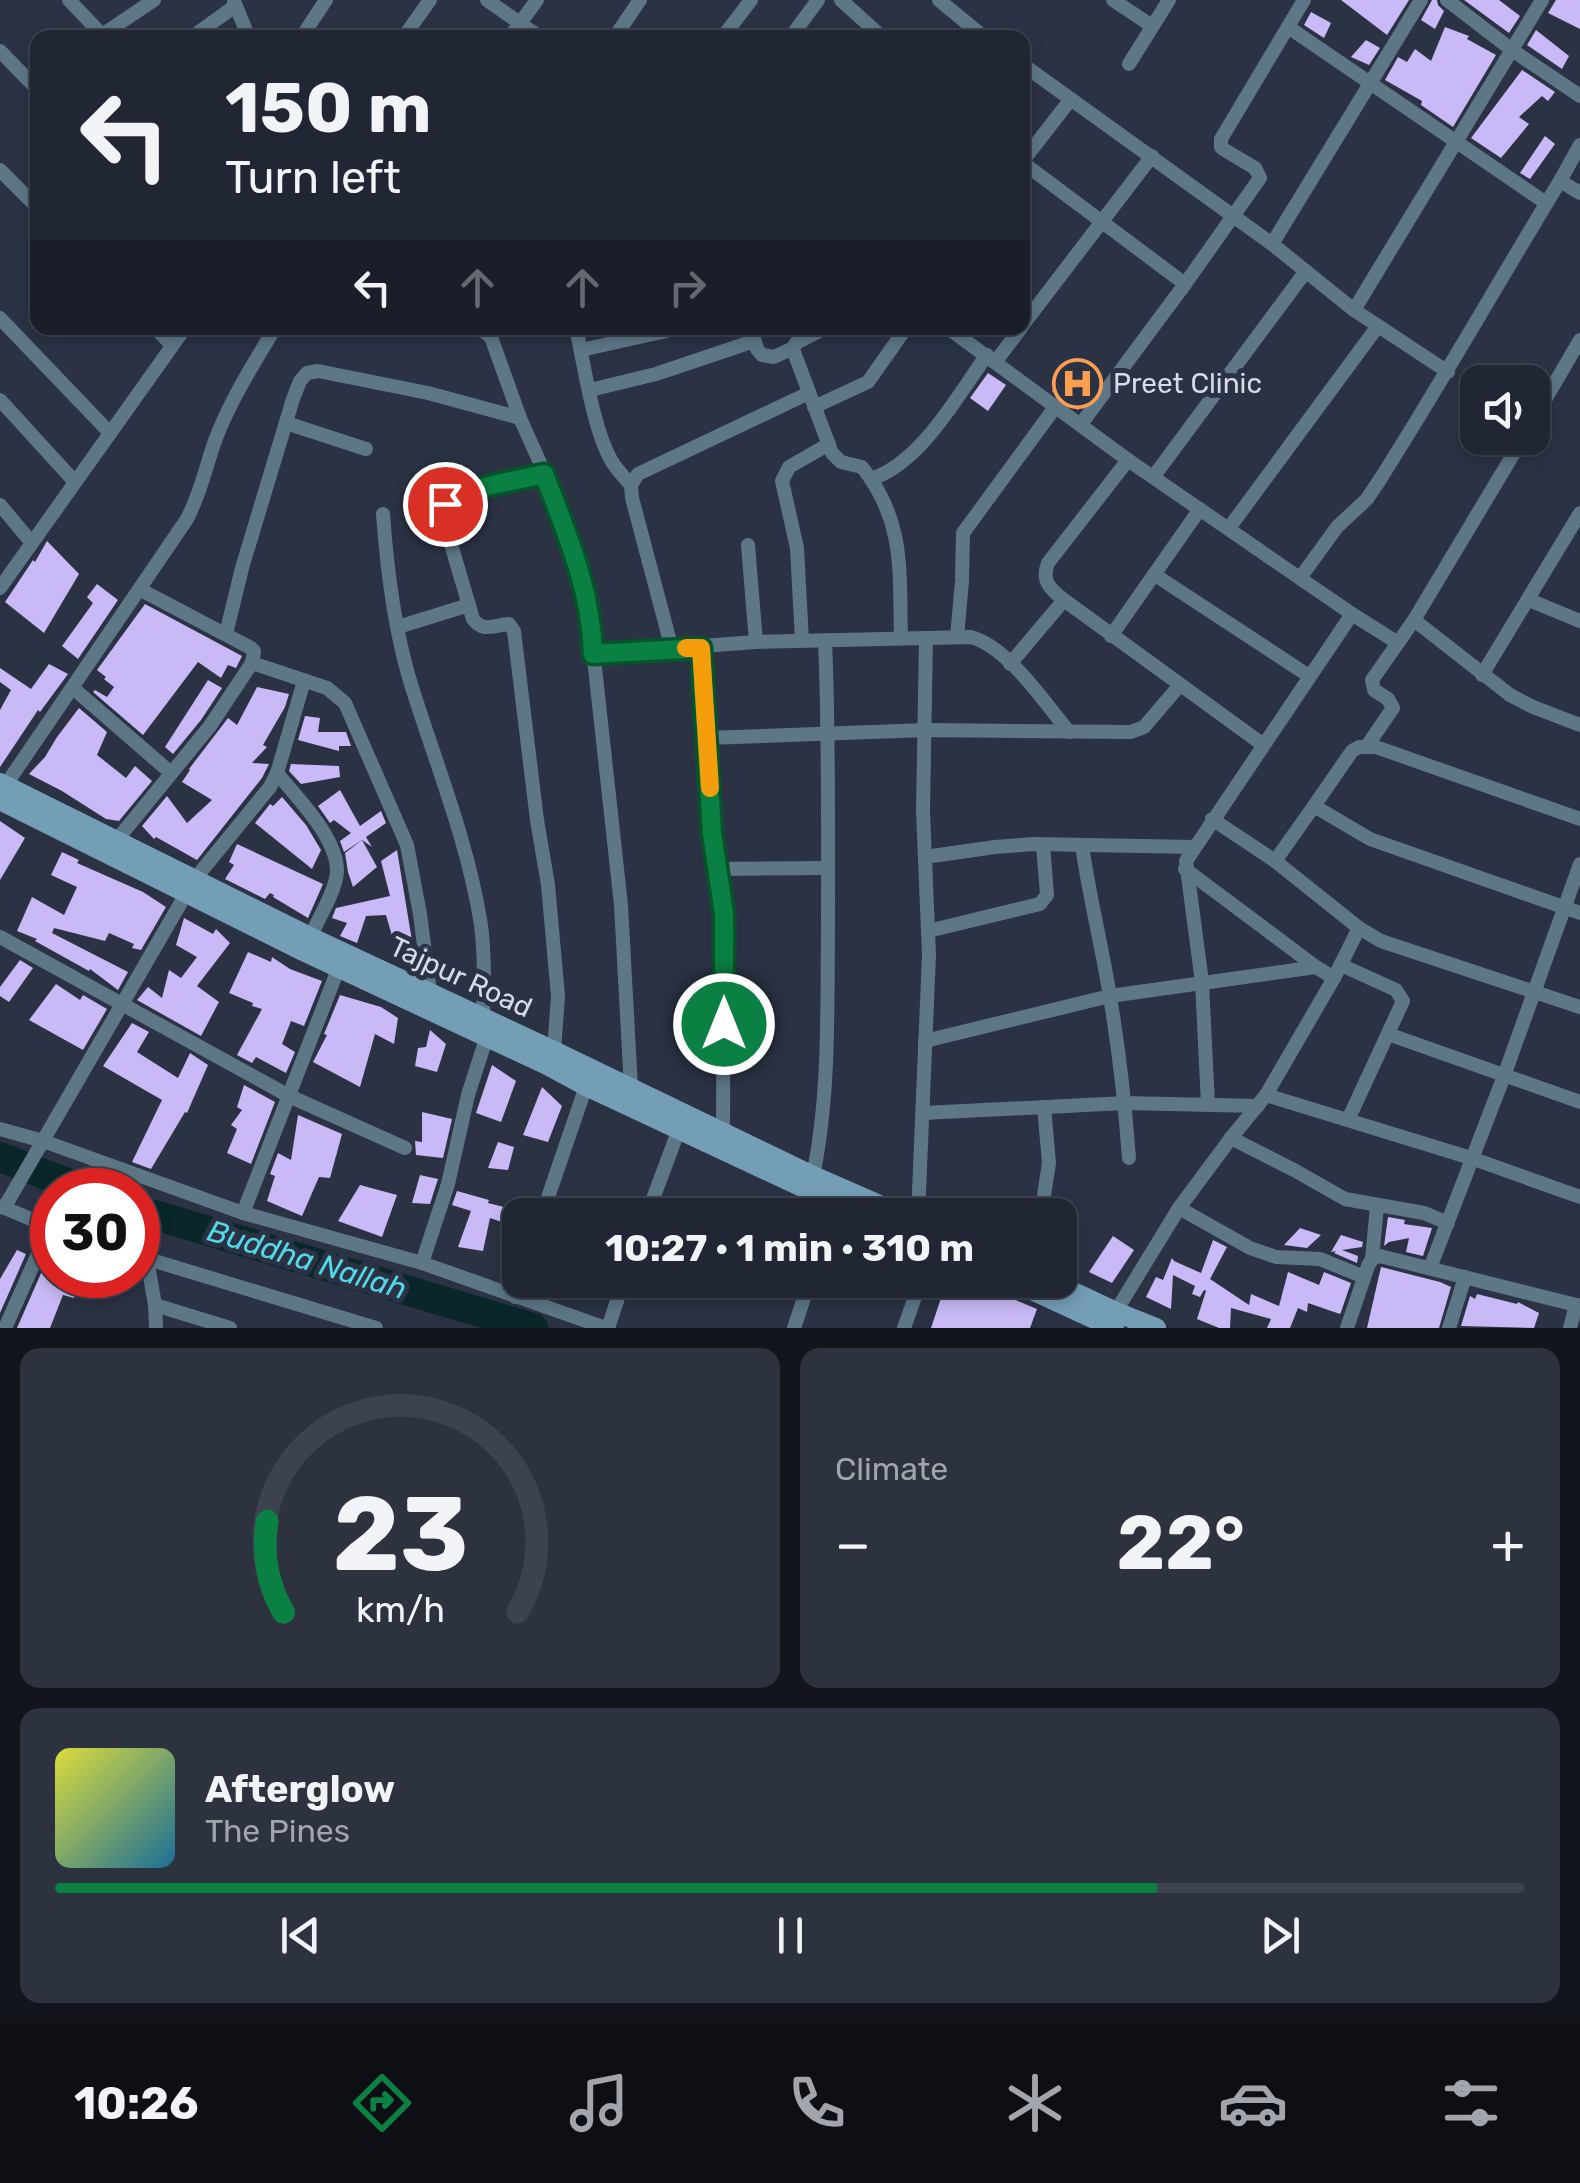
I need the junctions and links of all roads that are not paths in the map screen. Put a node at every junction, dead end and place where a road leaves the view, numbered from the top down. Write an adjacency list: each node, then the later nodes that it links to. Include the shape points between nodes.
1 (69, 0): 24 (street)
2 (154, 0): 25 (street)
3 (210, 0): 19 (street)
4 (326, 0): 28 (street)
5 (430, 0): 29 (street)
6 (487, 0): 20 (street)
7 (537, 0): 20 (street)
8 (640, 0): 32 (street)
9 (750, 0): 33 (street)
10 (818, 0): 34 (street)
11 (841, 0): 21 (street)
12 (939, 0): 37 (street)
13 (1113, 0): 22 (street)
14 (1169, 0): 22 (street)
15 (1304, 0): 23 (street)
16 (1421, 0): 43 (street)
17 (1447, 0): 39 (street)
18 (1542, 0): 39 (street)
19 (231, 7): 26 (street); 27 (street)
20 (520, 22): 30 (street); 31 (street)
21 (867, 22): 35 (street); 36 (street)
22 (1152, 26): 40 (street)
23 (1288, 27): 43 (street); 56 (street, via 1221,139 1223,149 1260,178)
24 (97, 30)
25 (112, 30)
26 (201, 30)
27 (244, 30)
28 (307, 30)
29 (409, 30)
30 (514, 30)
31 (530, 30)
32 (619, 30)
33 (728, 30)
34 (796, 30)
35 (862, 30)
36 (874, 30)
37 (975, 30)
38 (0, 50): 42 (street)
39 (1512, 50): 44 (street); 46 (street)
40 (1129, 64)
41 (1030, 70): 45 (street)
42 (30, 82)
43 (1370, 84): 46 (street); 58 (street)
44 (1580, 96)
45 (1071, 99): 48 (street); 49 (street)
46 (1456, 142): 55 (street); 61 (street)
47 (1580, 146): 52 (street)
48 (1030, 152)
49 (1152, 156): 56 (street); 57 (street)
50 (1030, 168): 57 (street)
51 (0, 170): 54 (street)
52 (1560, 181): 53 (street); 55 (street)
53 (1580, 194)
54 (30, 200)
55 (1546, 203): 82 (street)
56 (1233, 215): 58 (street); 60 (street)
57 (1101, 222): 60 (street); 62 (street)
58 (1272, 244): 59 (street)
59 (1306, 271): 61 (street); 97 (street)
60 (1185, 284): 90 (street)
61 (1354, 310): 64 (street)
62 (1030, 316)
63 (0, 318): 91 (street)
64 (1378, 326): 82 (street); 105 (street)
65 (162, 335): 78 (street)
66 (180, 335): 78 (street)
67 (271, 335): 111 (street, via 224,420 192,511)
68 (490, 335): 88 (street)
69 (578, 335): 80 (street)
70 (648, 335): 80 (street)
71 (750, 335): 83 (street, via 656,374)
72 (752, 335): 79 (street, via 758,352 768,357)
73 (810, 335): 79 (street)
74 (901, 335): 86 (street, via 868,382)
75 (958, 335): 81 (street)
76 (1014, 335): 81 (street)
77 (1580, 340): 84 (street)
78 (172, 345): 91 (street)
79 (794, 348): 86 (street)
80 (581, 350): 83 (street)
81 (992, 358): 87 (street); 98 (street, via 916,450)
82 (1448, 372): 109 (street, via 1367,499)
83 (590, 390): 100 (street, via 606,450)
84 (1550, 391)
85 (0, 400): 99 (street)
86 (812, 400): 92 (street); 100 (street, via 649,467)
87 (1056, 406): 90 (street); 121 (street, via 963,533)
88 (520, 418): 89 (street, via 318,371 300,381); 96 (street)
89 (286, 423): 93 (street); 119 (street)
90 (1081, 424): 95 (street)
91 (110, 433): 99 (street)
92 (829, 444): 98 (street, via 837,458 862,467); 125 (street, via 789,466 782,480 797,548)
93 (366, 448)
94 (1514, 455): 116 (street)
95 (1128, 460): 97 (street); 112 (street, via 1048,563 1046,582)
96 (544, 474): 114 (street, via 445,504); 130 (street, via 587,594)
97 (1154, 476): 102 (street)
98 (871, 479): 122 (street, via 896,532)
99 (74, 482): 106 (street)
100 (631, 485): 129 (street)
101 (0, 505): 106 (street)
102 (1200, 509): 105 (street); 108 (street)
103 (1580, 513): 113 (street)
104 (382, 514): 118 (street)
105 (1228, 528): 109 (street)
106 (32, 543): 110 (street)
107 (748, 545): 126 (street)
108 (1155, 575): 120 (street); 134 (street)
109 (1300, 578): 115 (street)
110 (0, 588)
111 (141, 590): 119 (street); 137 (street)
112 (1064, 600): 120 (street); 132 (street)
113 (1529, 600): 117 (street); 133 (street)
114 (469, 605): 118 (street); 180 (street, via 480,627 510,624 514,631 548,885 558,996)
115 (1352, 614): 127 (street); 134 (street)
116 (1414, 620): 127 (street); 133 (street)
117 (1580, 621)
118 (398, 627): 177 (street, via 472,884)
119 (226, 634): 131 (street, via 252,648)
120 (1112, 636): 136 (street)
121 (956, 637): 123 (street); 132 (street, via 984,641)
122 (901, 638): 123 (street); 124 (street)
123 (926, 638): 139 (street)
124 (825, 640): 125 (street); 141 (street)
125 (802, 641): 126 (street)
126 (756, 642): 128 (street)
127 (1398, 643): 144 (street, via 1372,684 1393,704 1392,712)
128 (701, 648): 129 (street); 142 (street)
129 (672, 649): 130 (street)
130 (593, 654): 183 (street, via 621,904)
131 (252, 662): 135 (street); 145 (street)
132 (1010, 664): 140 (street)
133 (1482, 675): 138 (street, via 1510,695)
134 (1309, 676): 143 (street)
135 (304, 681): 146 (street); 173 (street, via 334,691 346,703 407,845)
136 (1180, 685): 140 (street, via 1144,727); 143 (street)
137 (72, 688): 145 (street); 147 (street)
138 (1580, 724)
139 (926, 730): 140 (street); 141 (street); 155 (street)
140 (1069, 732)
141 (829, 734): 142 (street); 159 (street)
142 (708, 738): 158 (street)
143 (1262, 744): 150 (street)
144 (1367, 746): 148 (street, via 1352,752); 149 (street)
145 (171, 773): 151 (street)
146 (277, 773): 161 (street); 167 (street, via 335,857 334,883)
147 (1, 791): 151 (main road, Tajpur Road); 161 (main road, Tajpur Road)
148 (1314, 806): 156 (street); 162 (street, via 1370,839)
149 (1580, 818)
150 (1212, 819): 154 (street); 156 (street)
151 (116, 841): 161 (main road, Tajpur Road)
152 (1043, 845): 153 (street); 155 (street); 165 (street, via 1047,896 1040,904)
153 (1082, 845): 154 (street); 174 (street)
154 (1194, 847): 160 (street)
155 (925, 857): 165 (street)
156 (1275, 860): 164 (street)
157 (1580, 864): 162 (street)
158 (717, 868): 159 (street); 194 (street, via 724,914)
159 (828, 868): 200 (street, via 824,1100)
160 (1185, 869): 168 (street); 171 (street)
161 (190, 887): 167 (main road, Tajpur Road); 169 (main road, Tajpur Road); 175 (street)
162 (1563, 907): 163 (street); 172 (street)
163 (1580, 913)
164 (1360, 928): 170 (street); 172 (street)
165 (928, 931): 179 (street)
166 (0, 937): 175 (street)
167 (310, 937): 173 (main road, Tajpur Road)
168 (1316, 967): 170 (street); 171 (street)
169 (339, 968): 177 (main road, Tajpur Road); 184 (street)
170 (1337, 972): 178 (street, via 1401,995); 185 (street)
171 (1202, 982): 174 (street); 188 (street)
172 (1534, 990): 176 (street); 181 (street)
173 (430, 992): 177 (main road, Tajpur Road)
174 (1110, 996): 179 (street); 186 (street)
175 (124, 1004): 184 (street); 196 (street)
176 (1580, 1006)
177 (485, 1027): 180 (main road, Tajpur Road); 182 (main road, Tajpur Road); 215 (street)
178 (1388, 1034): 181 (street); 191 (street)
179 (925, 1041): 190 (street)
180 (554, 1050): 183 (main road, Tajpur Road)
181 (1504, 1076): 187 (street); 199 (street)
182 (586, 1086): 193 (main road, Tajpur Road); 202 (street)
183 (631, 1088): 194 (main road, Tajpur Road)
184 (289, 1096): 197 (street); 211 (street)
185 (1262, 1101): 188 (street); 191 (street); 195 (street)
186 (1125, 1102): 188 (street); 189 (street); 198 (street)
187 (1580, 1102)
188 (1208, 1105)
189 (1044, 1107): 190 (street); 207 (street)
190 (923, 1113): 206 (street)
191 (1348, 1120): 199 (street)
192 (0, 1128): 196 (street)
193 (679, 1129): 203 (street); 204 (main road, Tajpur Road)
194 (723, 1134): 200 (main road, Tajpur Road)
195 (1231, 1138): 209 (street, via 1335,1195); 210 (street)
196 (40, 1146): 208 (street); 211 (street)
197 (404, 1148)
198 (1129, 1158)
199 (1470, 1158): 201 (street); 213 (street)
200 (813, 1176): 205 (main road, Tajpur Road)
201 (1580, 1197)
202 (548, 1198)
203 (653, 1198)
204 (812, 1198)
205 (863, 1198)
206 (919, 1198)
207 (1044, 1198)
208 (5, 1204): 212 (street)
209 (1377, 1206): 213 (street); 214 (street)
210 (1178, 1208): 219 (street, via 1276,1258 1320,1259); 231 (street)
211 (243, 1213): 215 (street)
212 (30, 1217)
213 (1448, 1222): 217 (street)
214 (1372, 1259): 217 (street); 219 (street)
215 (422, 1262): 221 (street)
216 (160, 1264): 232 (street)
217 (1430, 1268): 220 (street)
218 (30, 1274): 233 (street)
219 (1364, 1277): 241 (street)
220 (1465, 1277): 230 (street); 242 (street)
221 (502, 1292)
222 (153, 1298): 229 (street)
223 (517, 1298): 237 (street)
224 (618, 1298): 237 (street)
225 (804, 1298): 238 (street)
226 (915, 1298): 239 (street)
227 (1054, 1298): 231 (main road)
228 (1075, 1298): 231 (main road)
229 (155, 1305): 234 (street); 235 (street)
230 (1578, 1306): 243 (street)
231 (1112, 1322): 240 (main road)
232 (352, 1324): 236 (street)
233 (5, 1328)
234 (156, 1328)
235 (230, 1328)
236 (376, 1328)
237 (607, 1328)
238 (794, 1328)
239 (904, 1328)
240 (1156, 1328)
241 (1347, 1328)
242 (1449, 1328)
243 (1570, 1328)

